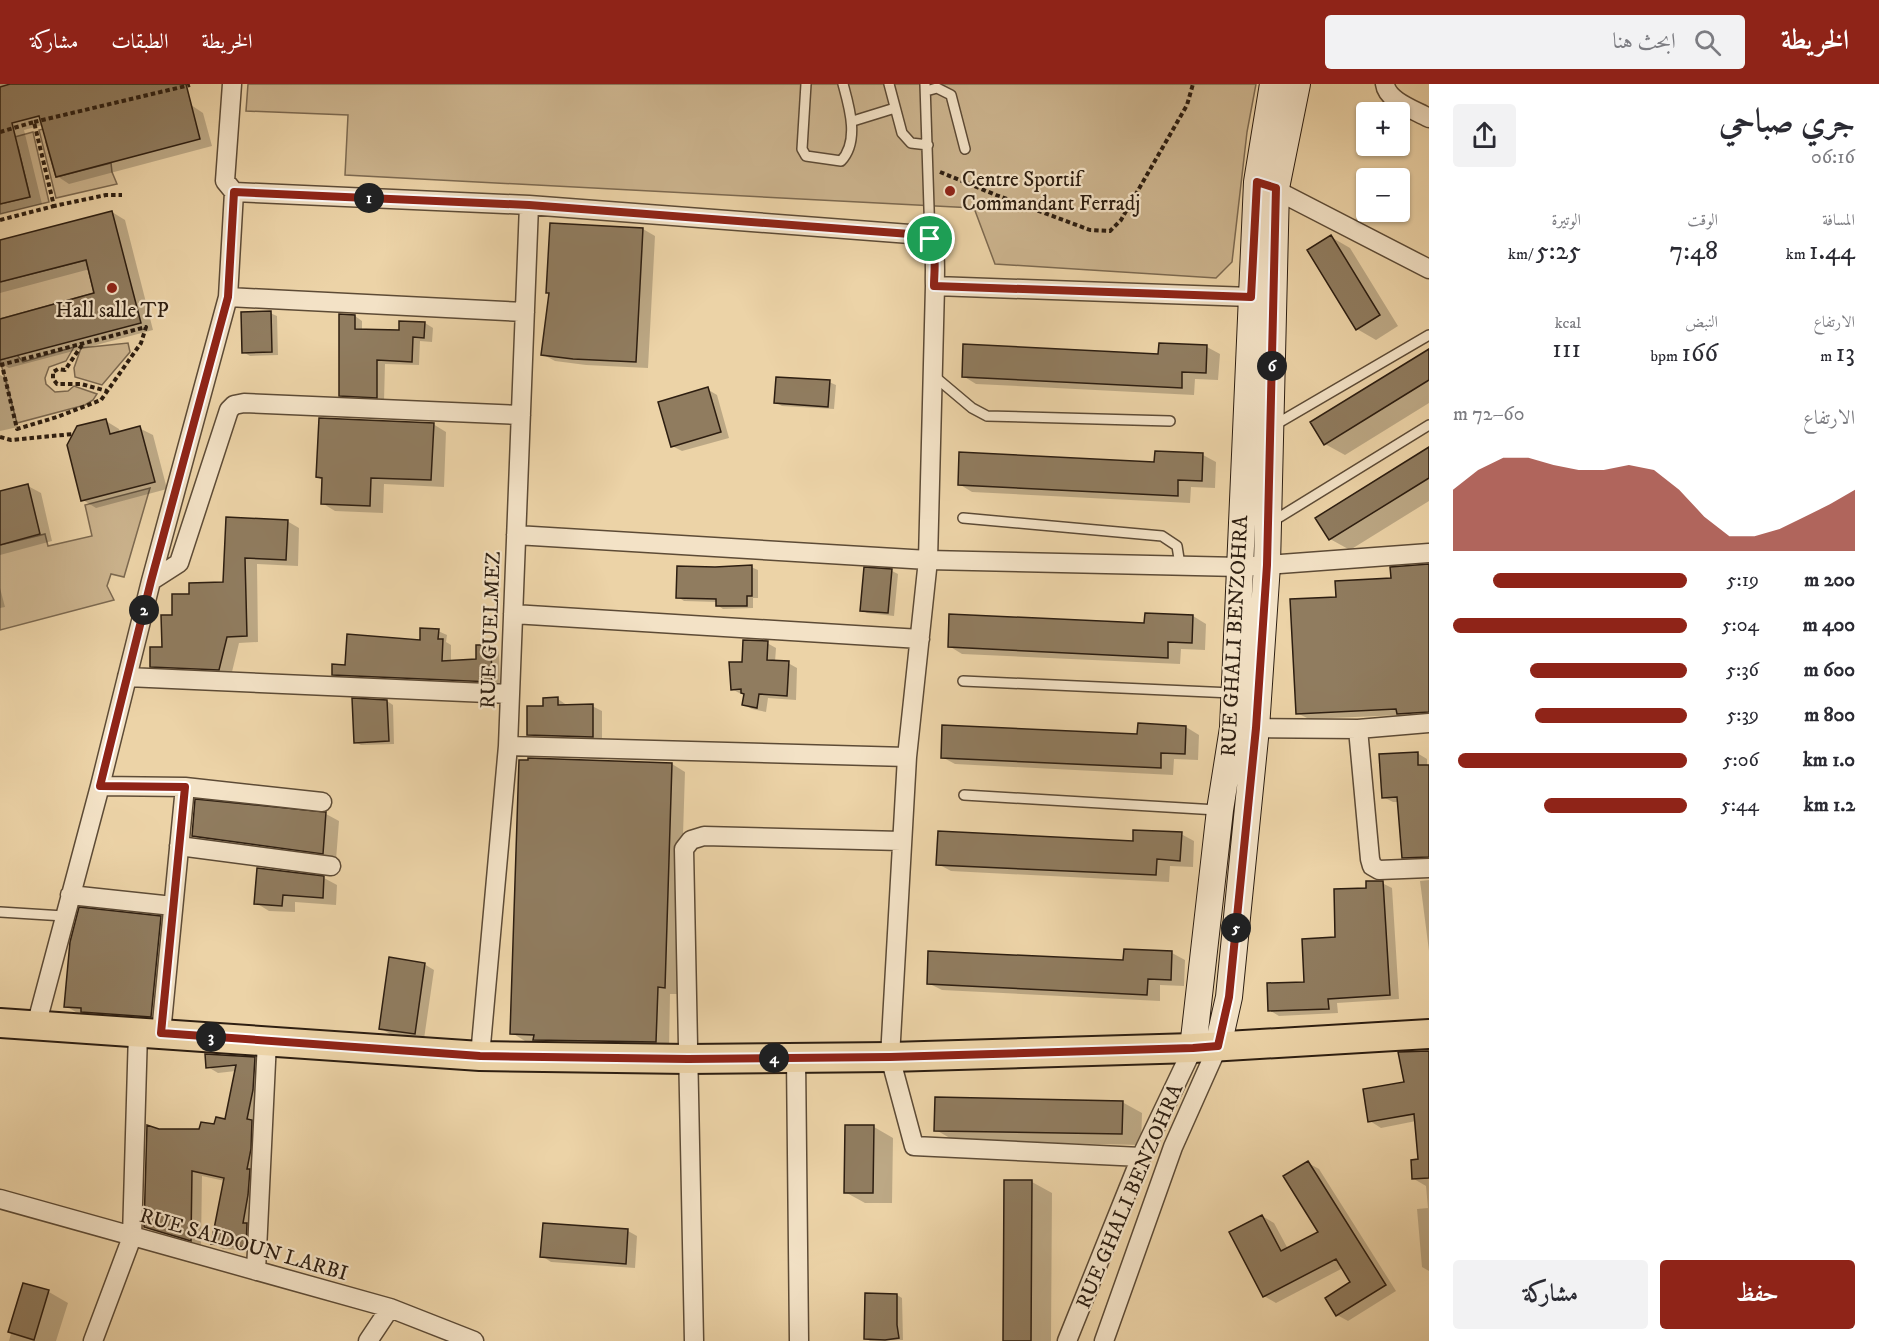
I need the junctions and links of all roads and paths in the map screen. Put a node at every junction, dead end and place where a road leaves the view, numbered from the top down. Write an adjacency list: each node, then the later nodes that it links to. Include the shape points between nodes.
1 (232, 84): 20 (street, via 225,182)
2 (806, 84): 13 (lane, via 802,149 806,156 841,160 847,155)
3 (843, 84): 13 (lane)
4 (889, 84): 11 (lane)
5 (1193, 84): 18 (path, via 1187,105 1121,220 1110,231 1090,230)
6 (1273, 84): 19 (main road, RUE GHALI BENZOHRA)
7 (1297, 84): 19 (main road, RUE GHALI BENZOHRA)
8 (1385, 84): 12 (street, via 1392,97)
9 (190, 85): 14 (path)
10 (926, 87): 16 (lane); 17 (lane, via 951,95)
11 (895, 108): 13 (lane); 16 (lane, via 902,133 911,143)
12 (1429, 118)
13 (853, 121)
14 (34, 122): 15 (path); 23 (path)
15 (0, 132)
16 (927, 145): 18 (lane)
17 (965, 149)
18 (928, 167): 25 (lane)
19 (1266, 185): 26 (street); 29 (main road, RUE GHALI BENZOHRA); 39 (main road, RUE GHALI BENZOHRA)
20 (234, 192): 22 (street); 28 (street)
21 (122, 195): 23 (path)
22 (529, 205): 25 (street, via 923,235); 30 (street, RUE GUELMEZ)
23 (54, 206): 24 (path)
24 (0, 220)
25 (930, 239): 27 (street)
26 (1429, 269)
27 (934, 286): 29 (street); 34 (street)
28 (228, 297): 30 (street); 50 (street)
29 (1251, 297): 49 (main road, RUE GHALI BENZOHRA)
30 (525, 312): 36 (street, RUE GUELMEZ)
31 (1429, 334): 39 (lane)
32 (83, 344): 33 (path); 35 (path, via 65,370 53,372 53,379 57,384 81,384); 35 (path, via 146,327 141,343)
33 (1, 365): 35 (path, via 17,429 101,400)
34 (932, 375): 37 (lane, via 987,416); 46 (street)
35 (107, 391)
36 (520, 415): 44 (street, RUE GUELMEZ); 50 (street, via 234,405 229,410 179,563)
37 (1170, 421)
38 (1429, 424): 43 (lane)
39 (1270, 427): 43 (main road, RUE GHALI BENZOHRA)
40 (73, 434): 41 (path, via 10,440)
41 (0, 437)
42 (963, 518): 47 (lane, via 1162,536 1177,546)
43 (1268, 524): 48 (main road, RUE GHALI BENZOHRA)
44 (516, 535): 46 (street); 51 (street, RUE GUELMEZ)
45 (1429, 554): 48 (street)
46 (928, 560): 47 (street); 52 (street)
47 (1180, 565): 49 (street)
48 (1267, 565): 49 (street); 58 (main road, RUE GHALI BENZOHRA)
49 (1240, 567): 55 (main road, RUE GHALI BENZOHRA)
50 (151, 581): 53 (street)
51 (513, 614): 52 (street); 56 (street, RUE GUELMEZ)
52 (920, 639): 61 (street)
53 (127, 677): 56 (street); 62 (street)
54 (963, 681): 55 (lane)
55 (1234, 693): 58 (main road, RUE GHALI BENZOHRA)
56 (510, 694): 60 (street, RUE GUELMEZ)
57 (1429, 723): 59 (street)
58 (1245, 728): 59 (street); 66 (main road, RUE GHALI BENZOHRA); 80 (main road, RUE GHALI BENZOHRA, via 1229,997)
59 (1358, 729): 70 (street, via 1372,866 1378,870)
60 (508, 746): 61 (street); 81 (street, RUE GUELMEZ)
61 (907, 757): 67 (street)
62 (100, 786): 63 (street); 71 (street)
63 (185, 787): 65 (street); 68 (street)
64 (964, 795): 66 (lane)
65 (322, 802)
66 (1220, 810): 80 (main road, RUE GHALI BENZOHRA)
67 (902, 840): 82 (street); 84 (street, via 704,836 690,840 684,849)
68 (179, 846): 69 (street); 72 (street)
69 (331, 867)
70 (1429, 868)
71 (69, 895): 72 (street); 74 (street)
72 (173, 906): 77 (street)
73 (0, 912): 74 (lane)
74 (64, 916): 76 (street)
75 (0, 1023): 76 (main road)
76 (36, 1026): 77 (main road)
77 (150, 1032): 79 (main road); 87 (street)
78 (1429, 1034): 80 (main road)
79 (267, 1041): 81 (main road); 88 (street)
80 (1206, 1047): 82 (main road); 85 (street, RUE GHALI BENZOHRA); 96 (street, RUE GHALI BENZOHRA)
81 (480, 1056): 84 (main road)
82 (890, 1057): 83 (main road); 85 (street, via 914,1146)
83 (796, 1058): 84 (main road); 94 (street)
84 (688, 1059): 93 (street)
85 (1141, 1157): 95 (street, RUE GHALI BENZOHRA)
86 (0, 1199): 87 (street, RUE SAIDOUN LARBI)
87 (132, 1237): 88 (street, RUE SAIDOUN LARBI); 90 (street)
88 (256, 1271): 89 (street, RUE SAIDOUN LARBI)
89 (390, 1308): 91 (street); 92 (street, RUE SAIDOUN LARBI)
90 (93, 1341)
91 (368, 1341)
92 (474, 1341)
93 (694, 1341)
94 (799, 1341)
95 (1067, 1341)
96 (1104, 1341)

